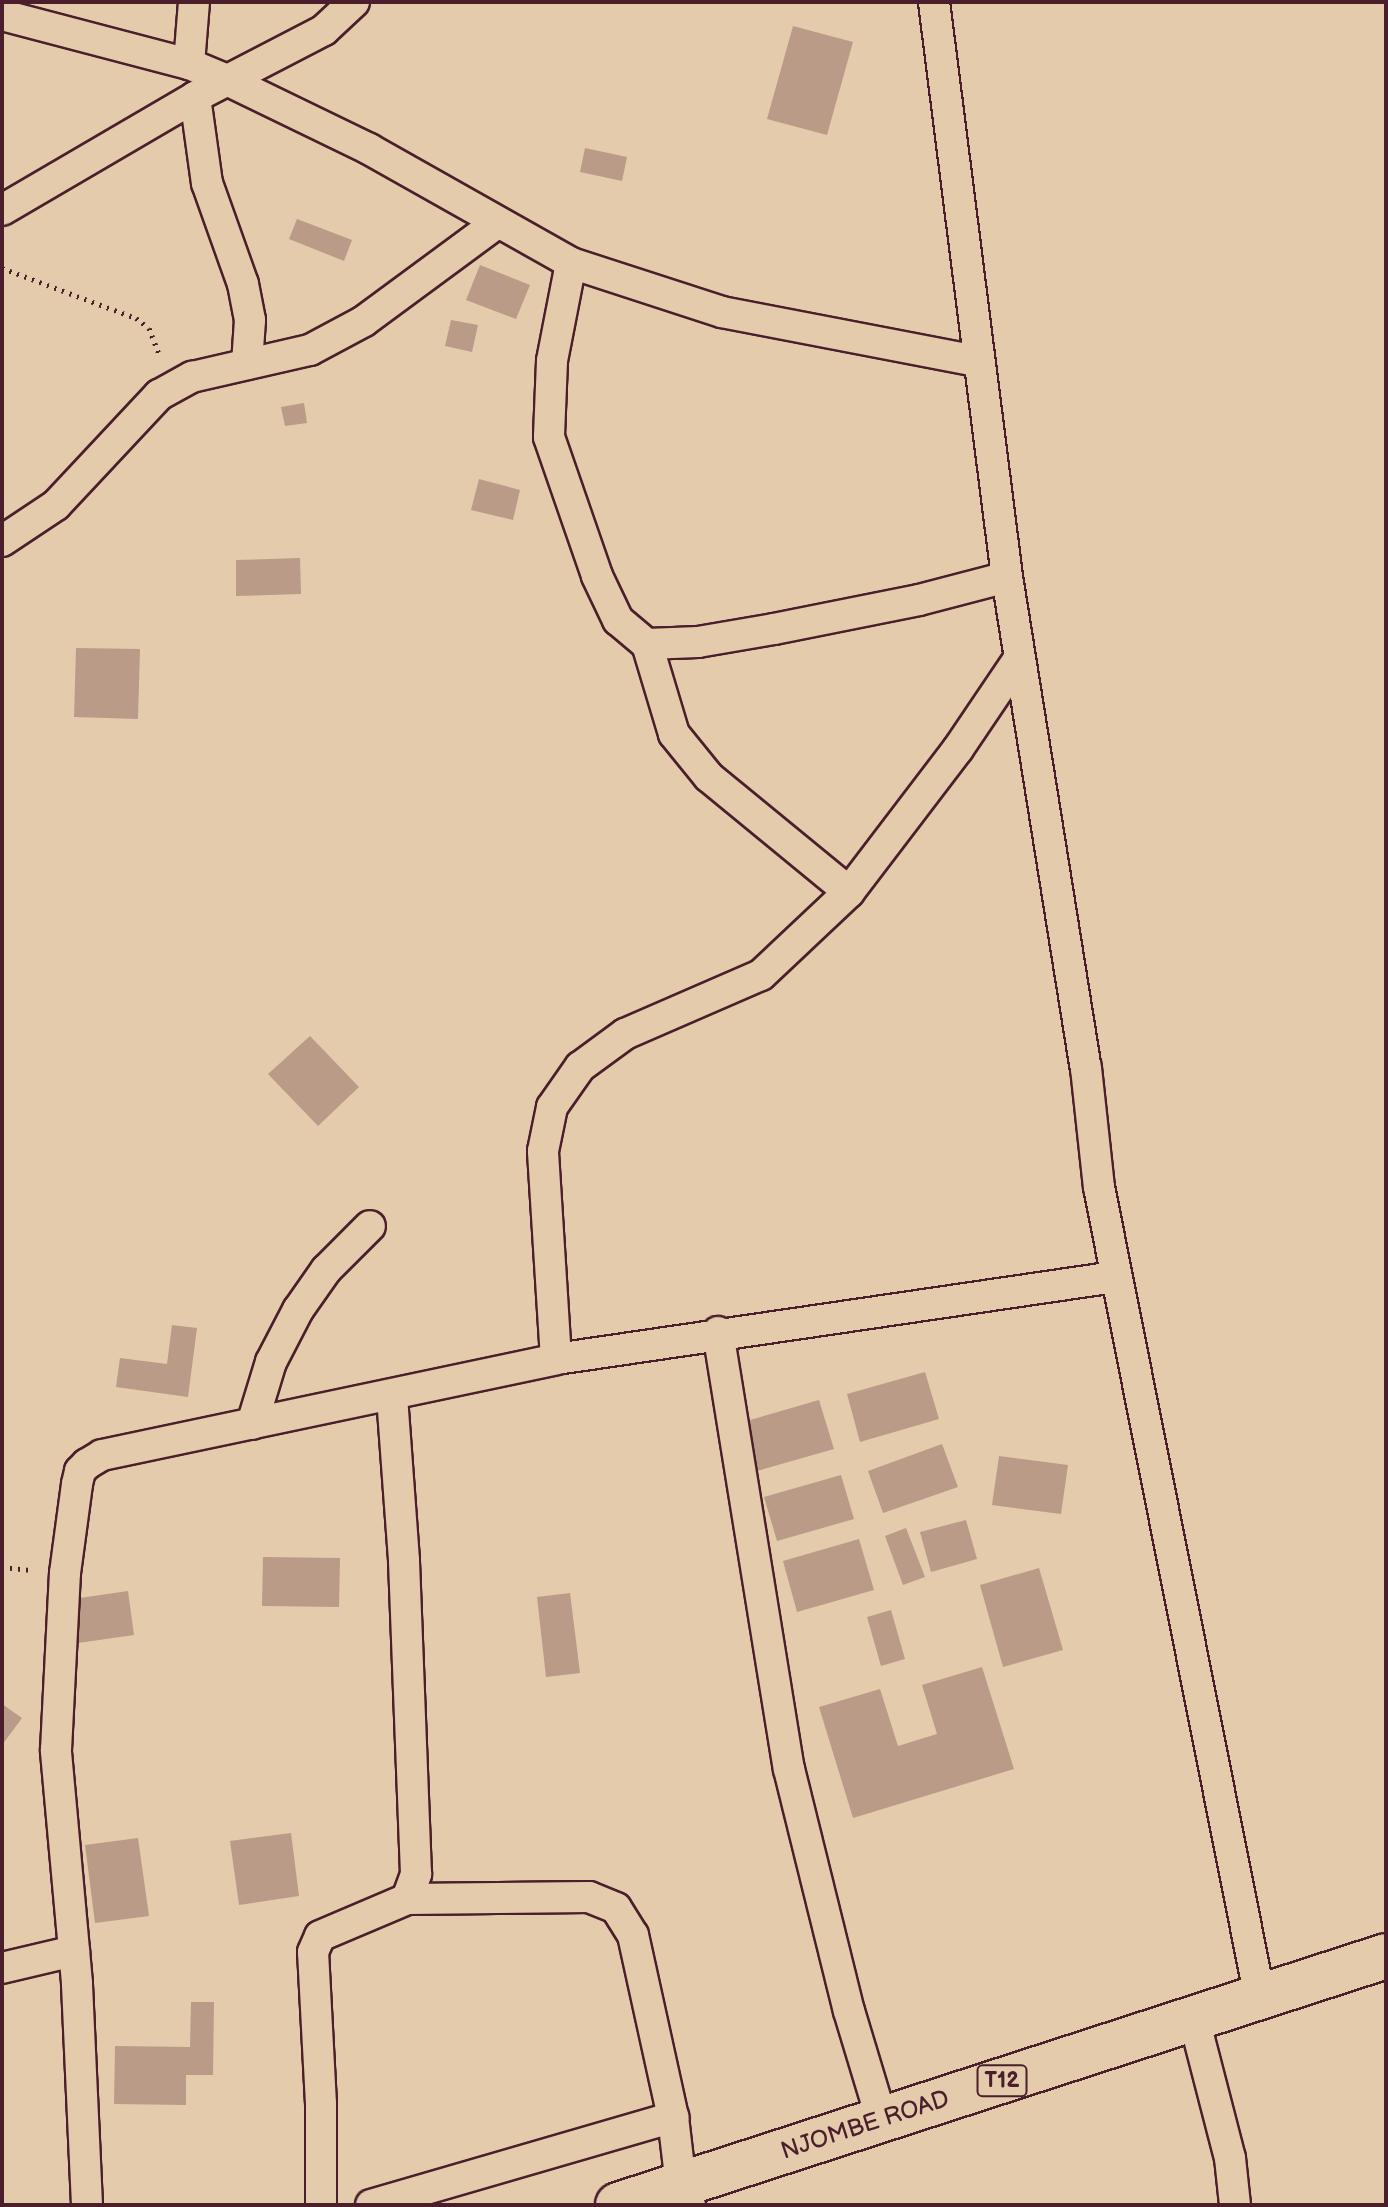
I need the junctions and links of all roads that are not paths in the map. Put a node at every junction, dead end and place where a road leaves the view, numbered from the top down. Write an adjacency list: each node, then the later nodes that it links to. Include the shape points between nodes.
1 (194, 2): 5 (street)
2 (354, 2): 6 (street, via 324,30)
3 (934, 2): 11 (street)
4 (2, 15): 5 (street)
5 (189, 64): 6 (street)
6 (227, 80): 7 (street); 9 (street, via 369,149)
7 (195, 97): 8 (street); 12 (street, via 207,183 243,284 250,320)
8 (2, 210)
9 (497, 223): 10 (street); 12 (street, via 364,321 310,350)
10 (571, 263): 11 (street, via 722,312); 15 (street, via 552,361 549,437 597,576 618,620)
11 (977, 361): 14 (street)
12 (247, 364): 13 (street, via 192,377 159,395 56,505)
13 (2, 541)
14 (1007, 577): 15 (street, via 774,629); 16 (street)
15 (647, 644): 17 (street, via 674,734 700,766)
16 (1018, 660): 17 (street); 19 (street)
17 (849, 892): 21 (street, via 761,975 625,1034 580,1067 552,1107 543,1151)
18 (370, 1226): 23 (street, via 326,1270 298,1310 271,1362)
19 (1115, 1277): 20 (street); 28 (street)
20 (718, 1332): 21 (street); 31 (street, via 789,1769)
21 (556, 1359): 22 (street)
22 (392, 1395): 23 (street); 24 (street, via 416,1874)
23 (252, 1424): 25 (street, via 102,1455 80,1471 65,1573 56,1750)
24 (407, 1899): 30 (street, via 589,1897 616,1908 633,1935); 34 (street, via 320,1936 313,1952)
25 (74, 1951): 27 (street); 33 (street)
26 (1386, 1956): 28 (highway, NJOMBE ROAD / T12)
27 (2, 1968)
28 (1260, 1998): 29 (highway, NJOMBE ROAD / T12)
29 (1194, 2019): 31 (highway, NJOMBE ROAD / T12); 37 (street, via 1230,2158)
30 (673, 2117): 32 (street); 35 (street)
31 (882, 2120): 32 (highway, NJOMBE ROAD / T12)
32 (686, 2195): 36 (highway, NJOMBE ROAD / T12)
33 (87, 2205)
34 (321, 2205)
35 (371, 2205)
36 (618, 2205)
37 (1235, 2205)

